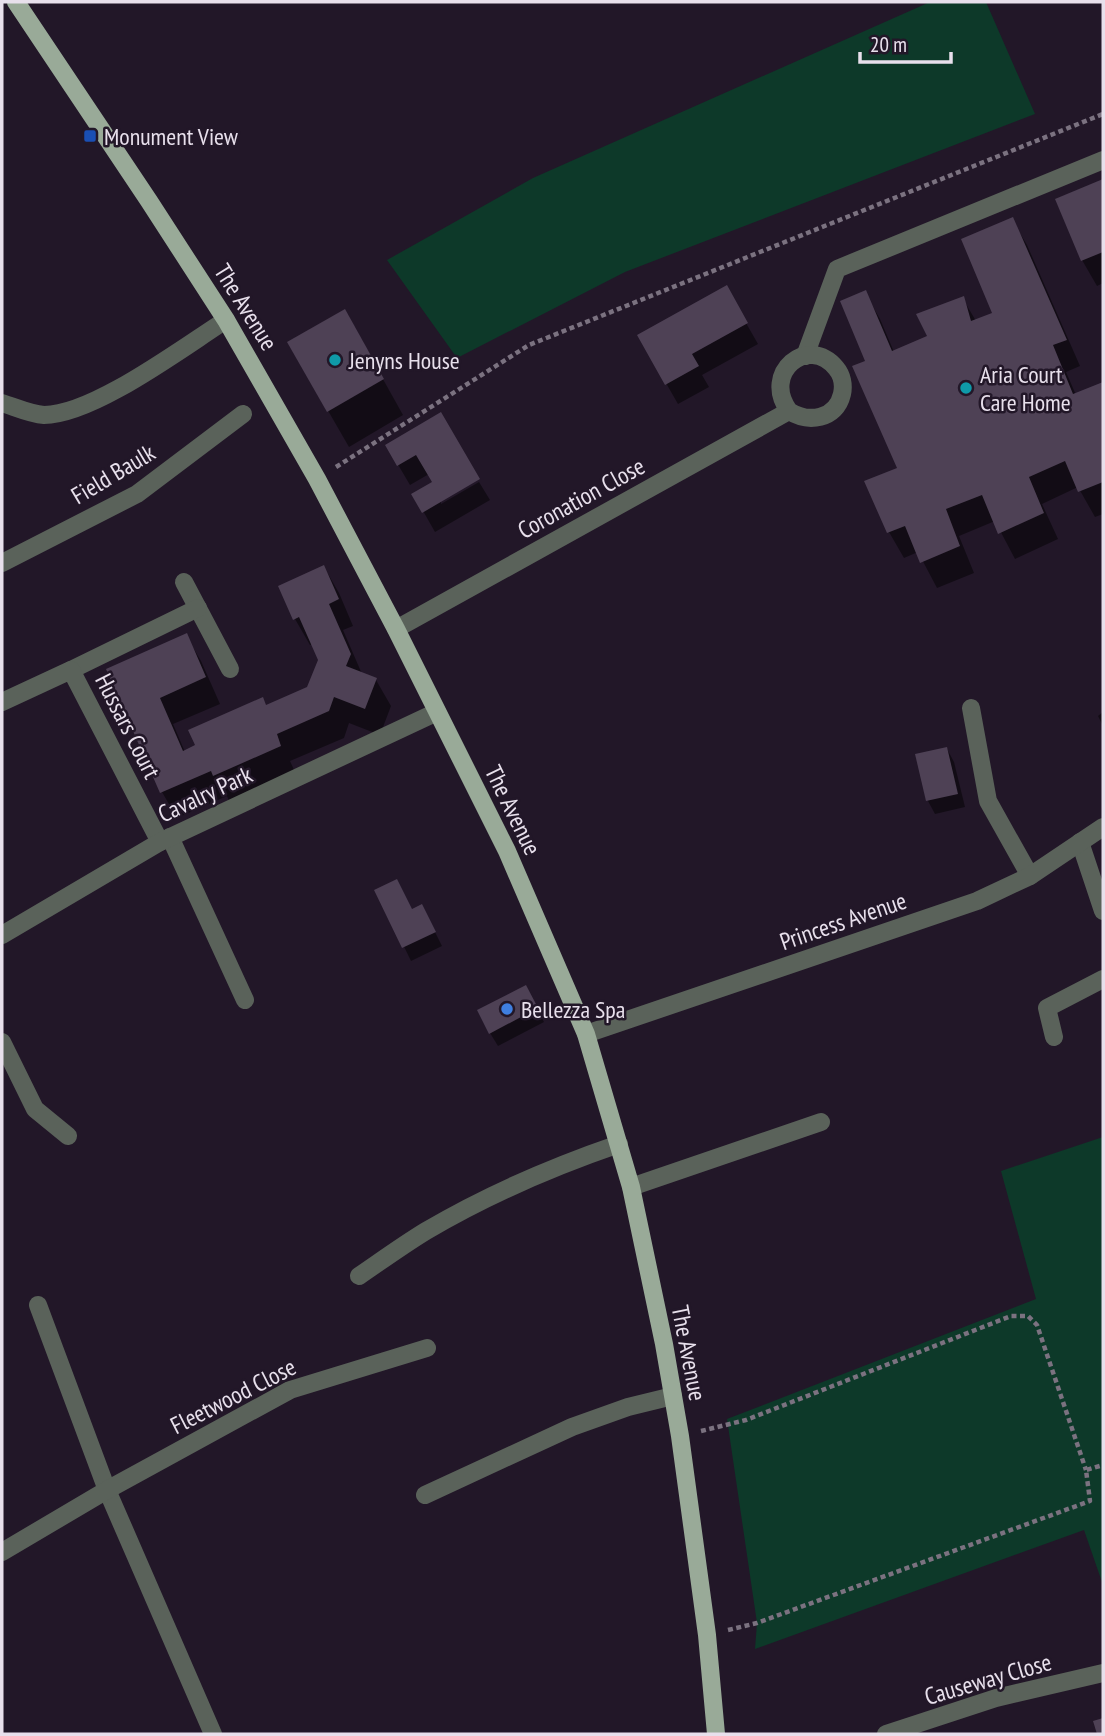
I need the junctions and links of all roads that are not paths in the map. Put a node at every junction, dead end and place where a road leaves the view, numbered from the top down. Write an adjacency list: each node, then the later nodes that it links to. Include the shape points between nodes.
1 (16, 2): 3 (main road, The Avenue)
2 (1103, 160): 4 (street, via 837,269)
3 (226, 320): 5 (street, via 86,406 40,415); 11 (main road, The Avenue)
4 (804, 356): 6 (street, via 794,360 781,377 779,388); 6 (street, via 824,358 833,365 842,394 831,412 820,417 809,419)
5 (2, 403)
6 (789, 411): 11 (street, Coronation Close)
7 (243, 414): 8 (street, Field Baulk, via 137,494)
8 (2, 563)
9 (184, 582): 10 (street)
10 (198, 608): 12 (street); 13 (street, Hussars Court)
11 (396, 629): 16 (main road, The Avenue)
12 (230, 669)
13 (71, 670): 14 (street, Hussars Court); 18 (street, Hussars Court)
14 (2, 702)
15 (971, 708): 20 (street, via 988,801)
16 (437, 712): 18 (street, Cavalry Park); 25 (main road, The Avenue, via 507,851)
17 (1103, 827): 19 (street, Princess Avenue)
18 (165, 840): 22 (street, Cavalry Park); 24 (street, Hussars Court)
19 (1080, 842): 20 (street, Princess Avenue); 21 (street)
20 (1030, 876): 25 (street, Princess Avenue, via 976,901)
21 (1103, 911)
22 (2, 934)
23 (1103, 979): 26 (street, via 1047,1008)
24 (245, 1000)
25 (586, 1034): 30 (main road, The Avenue)
26 (1054, 1037)
27 (2, 1042): 29 (street, via 35,1109)
28 (821, 1122): 31 (street)
29 (68, 1136)
30 (619, 1144): 31 (main road, The Avenue); 32 (street, via 513,1186 426,1231)
31 (631, 1187): 35 (main road, The Avenue)
32 (359, 1276)
33 (38, 1305): 36 (street)
34 (427, 1348): 36 (street, Fleetwood Close, via 290,1390)
35 (673, 1396): 37 (street, via 572,1427); 41 (main road, The Avenue, via 707,1634)
36 (107, 1490): 38 (street, Fleetwood Close); 40 (street)
37 (425, 1495)
38 (2, 1552)
39 (1103, 1673): 42 (street, Causeway Close, via 996,1698)
40 (213, 1734)
41 (716, 1734)
42 (887, 1734)

